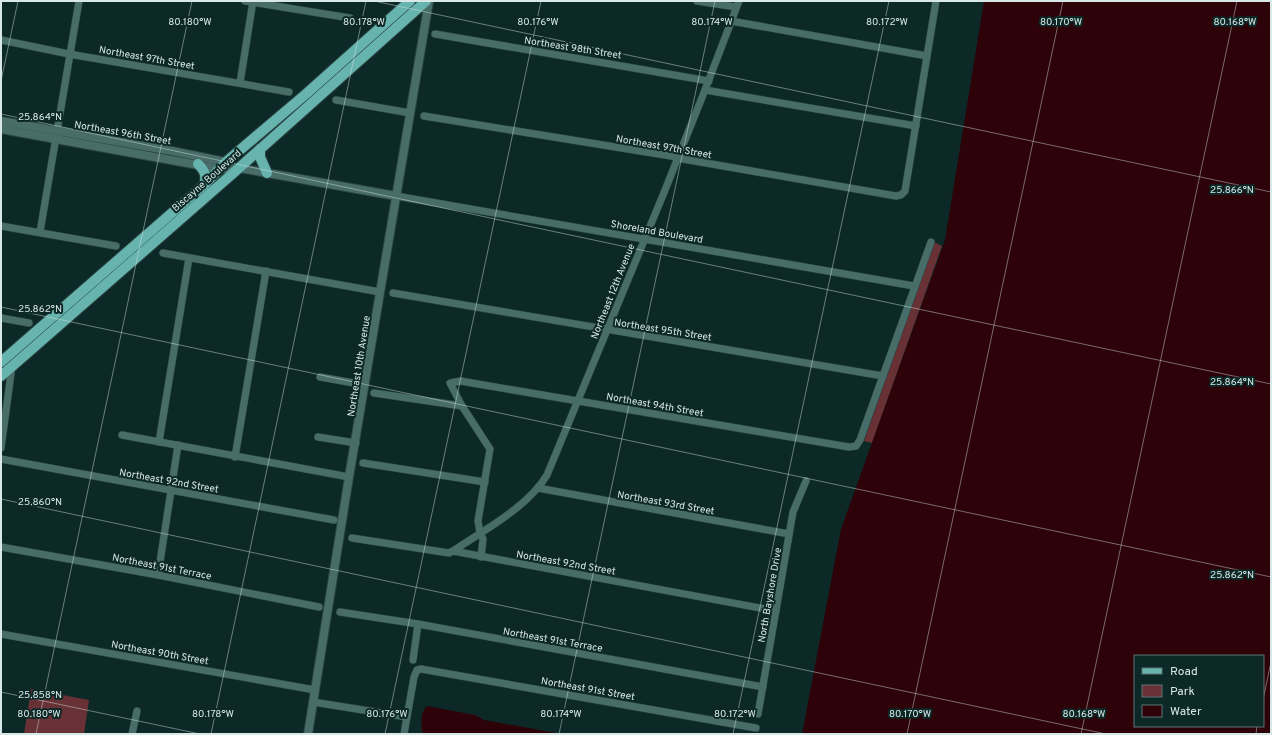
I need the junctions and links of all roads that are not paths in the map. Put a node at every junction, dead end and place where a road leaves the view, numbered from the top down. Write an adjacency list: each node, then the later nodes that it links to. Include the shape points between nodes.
1 (78, 1): 14 (street)
2 (245, 1): 8 (street)
3 (410, 1): 30 (main road, Biscayne Boulevard)
4 (426, 1): 27 (main road, Biscayne Boulevard)
5 (430, 1): 21 (street, Northeast 10th Avenue)
6 (697, 1): 9 (street)
7 (936, 1): 15 (street)
8 (253, 2): 10 (street); 17 (street)
9 (737, 4): 11 (street, Northeast 12th Avenue)
10 (350, 18)
11 (731, 21): 15 (street); 16 (street, Northeast 12th Avenue)
12 (435, 34): 16 (street, Northeast 98th Street)
13 (1, 40): 14 (street, Northeast 97th Street)
14 (69, 54): 17 (street, Northeast 97th Street); 26 (street)
15 (927, 56): 24 (street)
16 (709, 81): 18 (street, Northeast 12th Avenue)
17 (240, 83): 19 (street, Northeast 97th Street)
18 (705, 90): 24 (street); 28 (street, Northeast 12th Avenue)
19 (289, 92)
20 (336, 100): 21 (street)
21 (410, 113): 34 (street, Northeast 10th Avenue)
22 (424, 116): 28 (street, Northeast 97th Street)
23 (1, 121): 26 (street, Northeast 96th Street)
24 (916, 126): 28 (street, Northeast 97th Street, via 905,191 896,196)
25 (1, 130): 26 (street, Northeast 96th Street)
26 (57, 135): 29 (street, Northeast 96th Street); 30 (street, Northeast 96th Street); 36 (street)
27 (260, 149): 31 (main road, Biscayne Boulevard); 32 (main road, via 260,159)
28 (677, 158): 37 (street, Northeast 12th Avenue)
29 (198, 164): 30 (street, Northeast 96th Street); 33 (main road, via 205,173)
30 (223, 165): 31 (street, Northeast 96th Street); 33 (main road, Biscayne Boulevard)
31 (239, 168): 32 (street, Northeast 96th Street); 47 (main road, Biscayne Boulevard)
32 (266, 172): 34 (street, Northeast 96th Street)
33 (204, 185): 43 (main road, Biscayne Boulevard)
34 (396, 196): 37 (street, Shoreland Boulevard); 45 (street, Northeast 10th Avenue)
35 (1, 226): 36 (street)
36 (40, 232): 39 (street)
37 (644, 239): 44 (street, Shoreland Boulevard); 50 (street, Northeast 12th Avenue)
38 (931, 242): 44 (street)
39 (116, 246)
40 (163, 253): 41 (street)
41 (189, 258): 42 (street); 64 (street)
42 (266, 271): 45 (street); 68 (street)
43 (94, 282): 47 (main road, via 87,293); 51 (main road, Biscayne Boulevard)
44 (914, 286): 55 (street)
45 (380, 292): 57 (street, Northeast 10th Avenue)
46 (393, 294): 50 (street, Northeast 95th Street)
47 (86, 302): 53 (main road, Biscayne Boulevard)
48 (1, 318): 49 (street)
49 (29, 323)
50 (607, 330): 55 (street, Northeast 95th Street); 59 (street, Northeast 12th Avenue)
51 (18, 348): 52 (main road, Biscayne Boulevard); 53 (main road)
52 (1, 362)
53 (12, 366): 54 (main road, Biscayne Boulevard); 61 (street)
54 (1, 376)
55 (883, 376): 59 (street, Northeast 94th Street, via 860,440 856,446 849,447)
56 (320, 377): 57 (street)
57 (365, 385): 65 (street, Northeast 10th Avenue)
58 (374, 393): 60 (street)
59 (578, 400): 60 (street, Northeast 94th Street, via 461,381 450,383); 74 (street, Northeast 12th Avenue, via 547,475)
60 (462, 406): 73 (street, via 490,449)
61 (4, 409): 67 (street)
62 (122, 435): 64 (street)
63 (318, 437): 65 (street)
64 (159, 442): 66 (street)
65 (356, 443): 71 (street, Northeast 10th Avenue)
66 (178, 445): 68 (street); 75 (street)
67 (1, 448)
68 (235, 457): 71 (street)
69 (1, 460): 75 (street, Northeast 92nd Street)
70 (363, 463): 73 (street)
71 (349, 477): 91 (street, Northeast 10th Avenue)
72 (806, 481): 78 (street, North Bayshore Drive, via 794,512)
73 (485, 482): 77 (street, via 478,521)
74 (538, 488): 77 (street, Northeast 12th Avenue, via 522,504); 78 (street, Northeast 93rd Street)
75 (171, 491): 76 (street, Northeast 92nd Street); 83 (street)
76 (334, 520)
77 (480, 533): 81 (street, Northeast 12th Avenue); 82 (street, via 483,539)
78 (790, 534): 85 (street, North Bayshore Drive)
79 (352, 538): 81 (street, Northeast 92nd Street, via 449,553)
80 (1, 547): 83 (street, Northeast 91st Terrace)
81 (453, 551): 82 (street, Northeast 92nd Street)
82 (481, 557): 85 (street, Northeast 92nd Street)
83 (158, 575): 84 (street, Northeast 91st Terrace)
84 (319, 607)
85 (776, 611): 90 (street, North Bayshore Drive)
86 (340, 612): 87 (street, Northeast 91st Terrace)
87 (418, 624): 89 (street); 90 (street, Northeast 91st Terrace)
88 (1, 634): 91 (street, Northeast 90th Street)
89 (413, 660)
90 (763, 687): 94 (street, North Bayshore Drive)
91 (315, 690): 92 (street, Northeast 10th Avenue)
92 (313, 702): 95 (street); 98 (street, Northeast 10th Avenue)
93 (137, 711): 97 (street)
94 (758, 714)
95 (407, 717): 96 (street, Northeast 91st Street, via 417,670); 99 (street)
96 (756, 728)
97 (132, 734)
98 (308, 734)
99 (404, 734)

